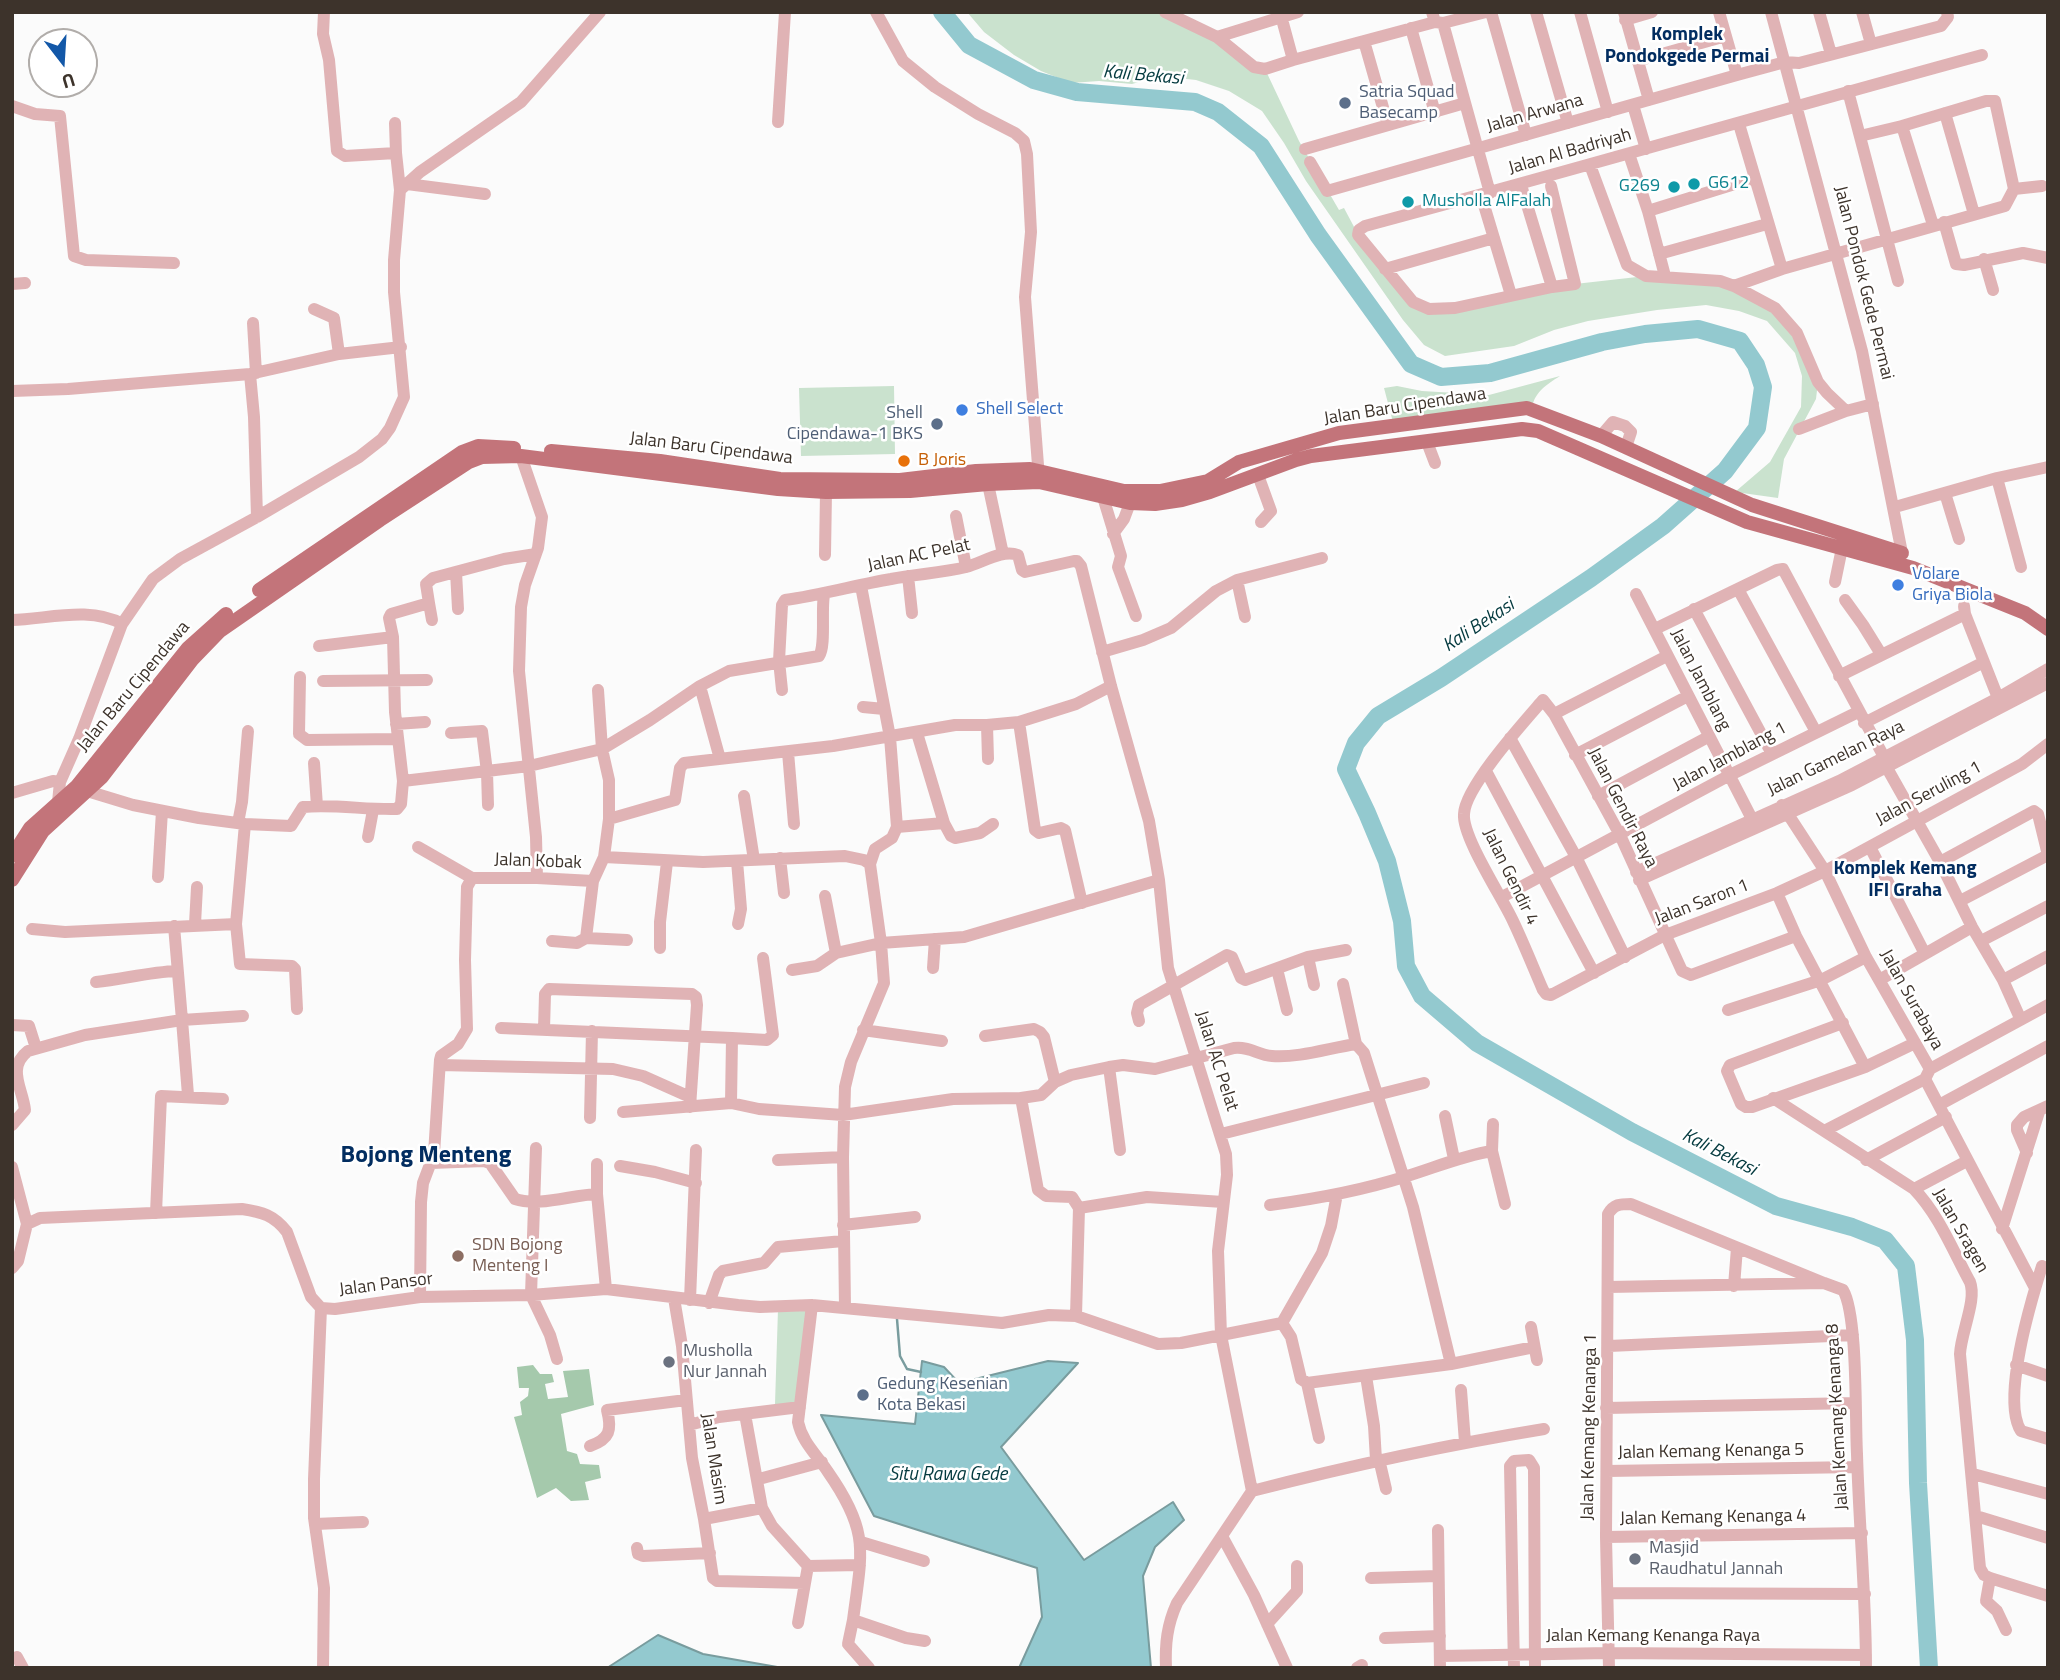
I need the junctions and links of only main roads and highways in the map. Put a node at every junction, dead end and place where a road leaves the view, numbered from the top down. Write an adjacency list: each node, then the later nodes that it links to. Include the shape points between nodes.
1 (1394, 426): 2 (main road); 3 (main road, Jalan Baru Cipendawa, via 1339,433 1239,462 1208,481 1160,491 1124,491); 5 (main road, Jalan Baru Cipendawa, via 1528,408)
2 (1398, 446): 3 (main road, Jalan Baru Cipendawa, via 1311,456 1182,500 1155,504 1103,497); 7 (main road, Jalan Baru Cipendawa, via 1538,430 1746,522)
3 (1039, 476): 4 (main road, Jalan Baru Cipendawa, via 910,491); 4 (main road, Jalan Baru Cipendawa, via 976,471)
4 (836, 488): 6 (main road, Jalan Baru Cipendawa, via 778,489 522,456 482,457); 6 (main road, Jalan Baru Cipendawa, via 648,460 478,446 462,452)
5 (1782, 514): 7 (main road); 8 (main road, Jalan Baru Cipendawa)
6 (377, 515): 9 (main road, Jalan Baru Cipendawa)
7 (1777, 529): 8 (main road, Jalan Baru Cipendawa)
8 (1899, 559): 10 (main road)
9 (246, 605): 11 (main road, Jalan Baru Cipendawa, via 210,627 188,648); 11 (main road, Jalan Baru Cipendawa, via 192,660 102,777 87,792)
10 (2047, 626)
11 (62, 805): 12 (main road, Jalan Baru Cipendawa, via 30,828); 13 (main road, Jalan Baru Cipendawa)
12 (12, 856)
13 (12, 880)

